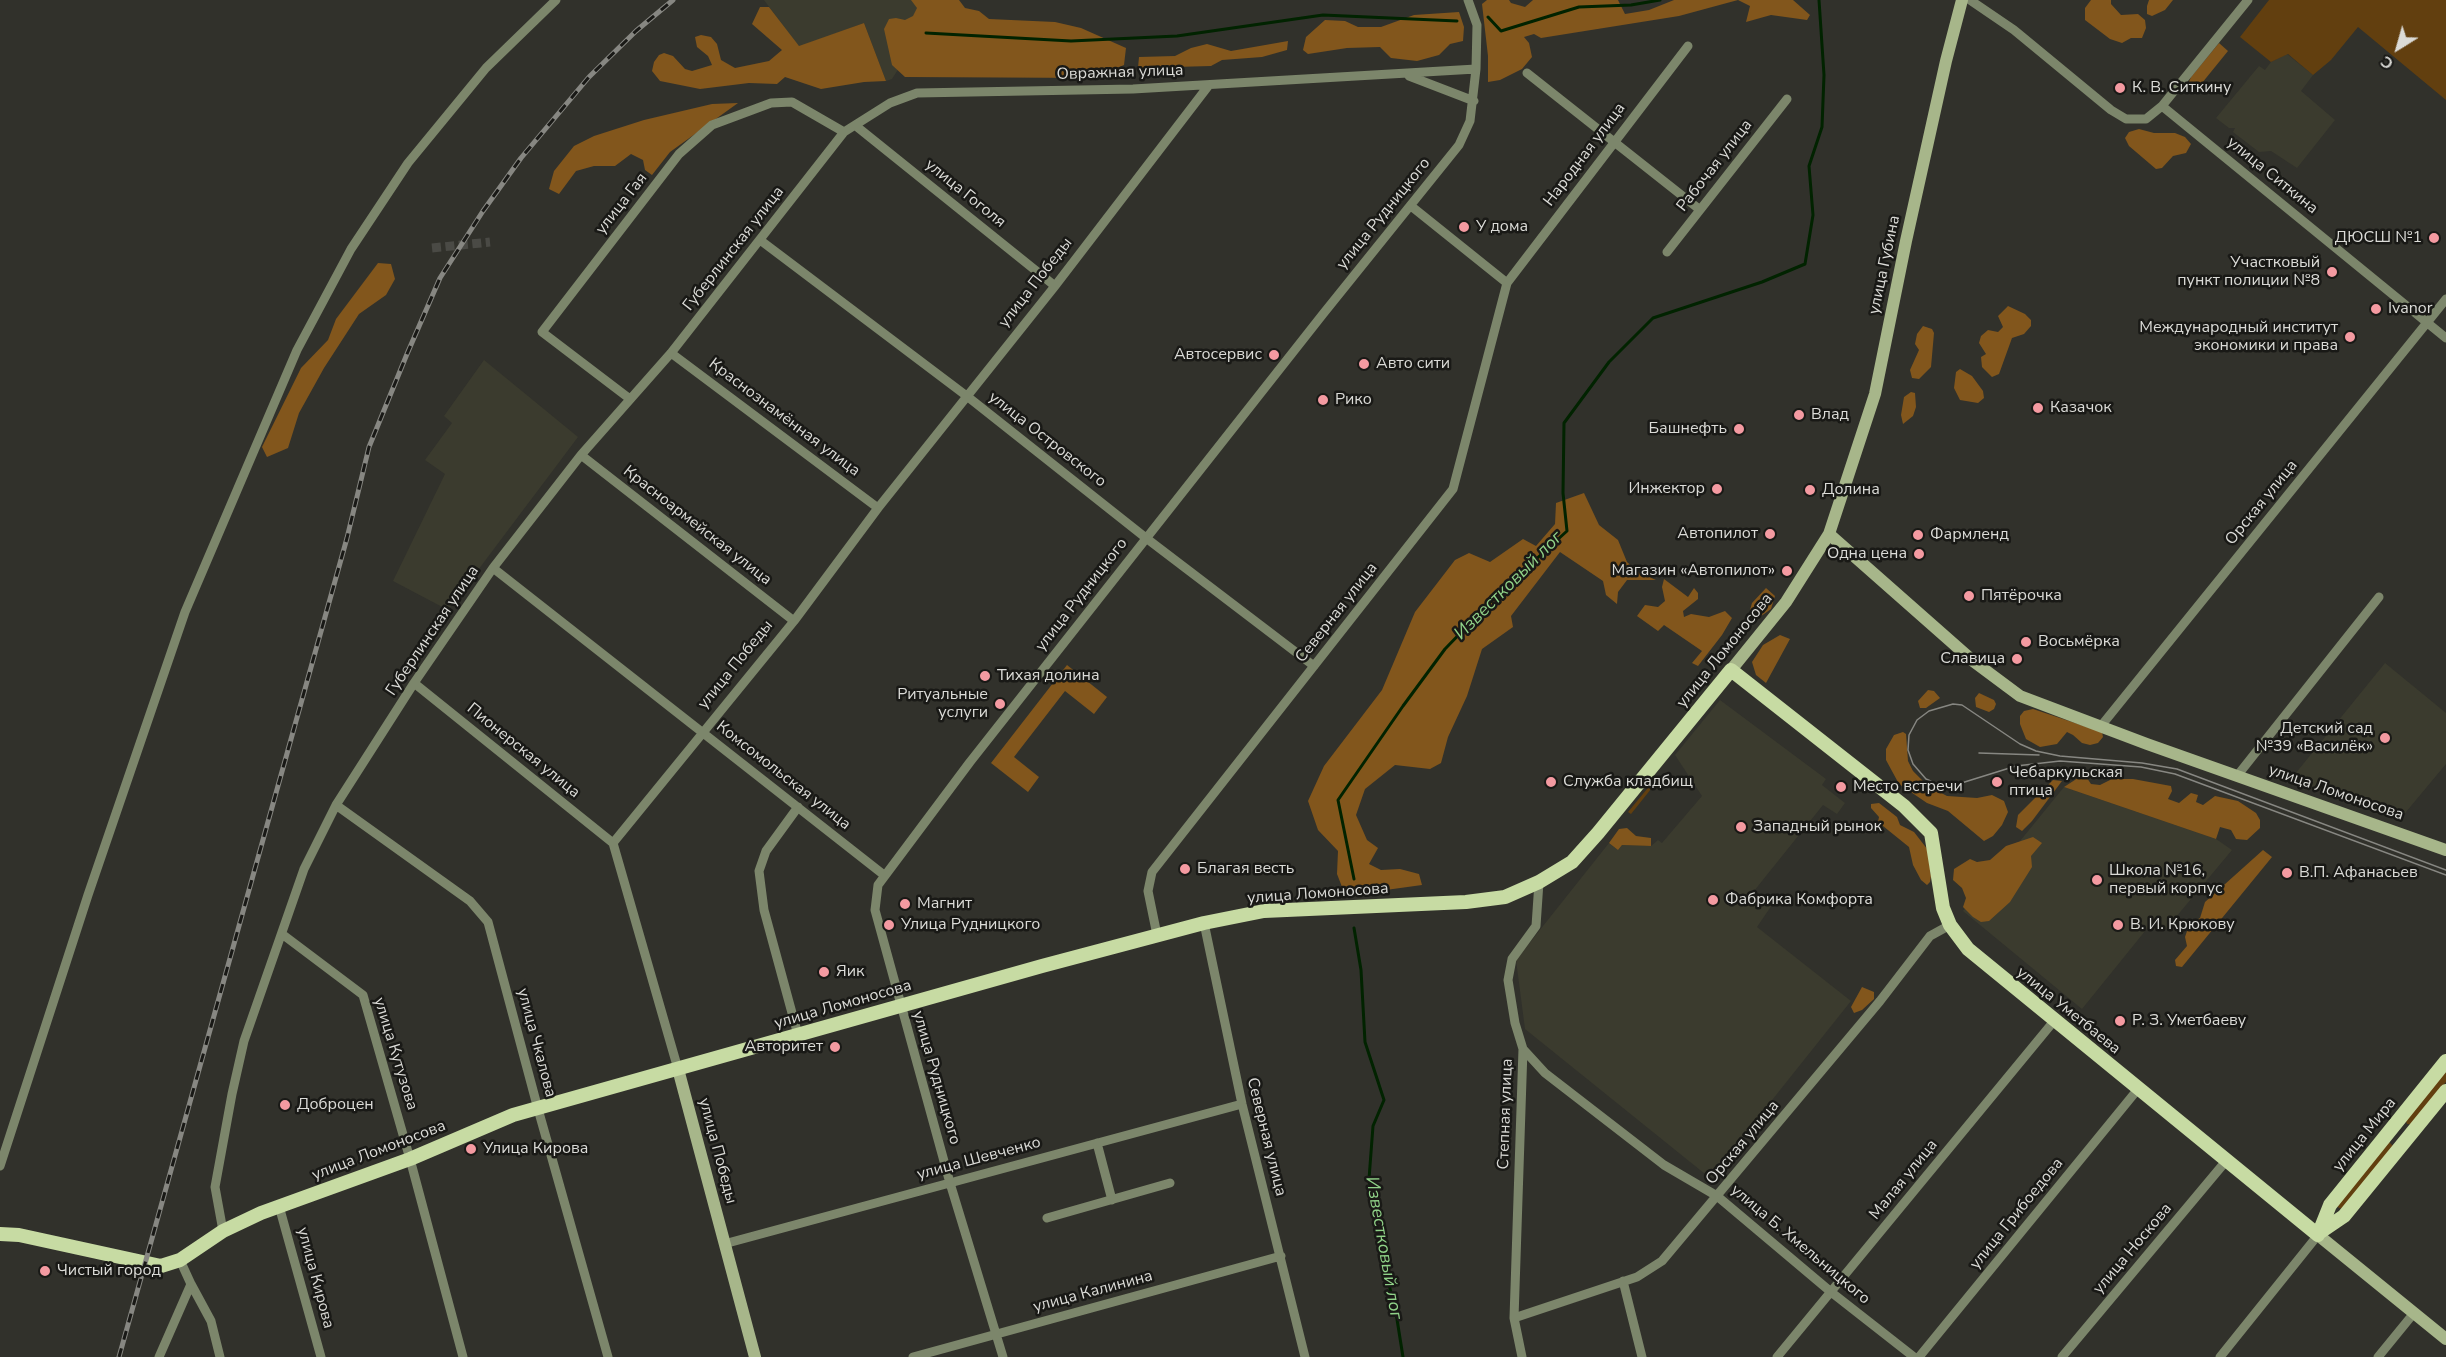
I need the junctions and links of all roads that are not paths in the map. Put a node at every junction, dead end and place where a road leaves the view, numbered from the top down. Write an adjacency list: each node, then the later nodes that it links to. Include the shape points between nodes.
1 (556, 0): 67 (street, via 486,68 408,163 351,249 297,350 185,612)
2 (1468, 0): 7 (street, улица Рудницкого, via 1477,25)
3 (1962, 0): 31 (street, улица Губина, via 1875,394)
4 (1970, 0): 13 (street, via 2126,119 2146,119)
5 (2248, 0): 13 (street)
6 (1688, 46): 16 (street, Народная улица)
7 (1476, 69): 9 (street, Овражная улица); 12 (street, улица Рудницкого)
8 (1527, 72): 16 (street)
9 (1406, 75): 10 (street, Овражная улица); 12 (street, Овражная улица)
10 (1209, 85): 14 (street, Овражная улица, via 917,93 890,103); 22 (street, улица Победы)
11 (1787, 99): 18 (street, Рабочая улица)
12 (1474, 101): 17 (street, улица Рудницкого, via 1459,145)
13 (2162, 106): 24 (street, улица Ситкина)
14 (856, 126): 15 (street, Овражная улица); 22 (street, улица Гоголя)
15 (844, 132): 19 (street, Губерлинская улица); 28 (street, улица Гая, via 792,102 771,103 712,125 679,154 542,332)
16 (1614, 141): 18 (street); 21 (street, Народная улица)
17 (1411, 206): 21 (street); 32 (street, улица Рудницкого)
18 (1699, 210): 20 (street, Рабочая улица)
19 (760, 240): 26 (street, Губерлинская улица); 27 (street, улица Островского)
20 (1667, 252)
21 (1507, 283): 36 (street, Северная улица, via 1453,489)
22 (1055, 286): 27 (street, улица Победы)
23 (2446, 299): 24 (street, Орская улица)
24 (2427, 322): 25 (street, улица Ситкина); 39 (street, Орская улица)
25 (2446, 338)
26 (671, 353): 28 (street, Губерлинская улица); 30 (street, Краснознамённая улица)
27 (968, 397): 30 (street, улица Победы); 32 (street, улица Островского)
28 (630, 399): 29 (street, Губерлинская улица)
29 (581, 455): 33 (street, Губерлинская улица); 35 (street, Красноармейская улица)
30 (879, 508): 35 (street, улица Победы)
31 (1829, 534): 37 (street, улица Ломоносова, via 1786,602); 39 (street, улица Ломоносова, via 2005,687)
32 (1146, 538): 36 (street, улица Островского); 46 (street, улица Рудницкого)
33 (493, 568): 38 (street, Губерлинская улица); 40 (street, Комсомольская улица)
34 (2379, 597): 41 (street)
35 (794, 621): 40 (street, улица Победы)
36 (1314, 666): 51 (street, Северная улица, via 1152,872 1148,891)
37 (1731, 670): 47 (main road, улица Ломоносова, via 1592,840 1572,862); 49 (main road, улица Уметбаева, via 1931,833 1943,908)
38 (414, 683): 42 (street, Губерлинская улица); 44 (street, Пионерская улица)
39 (2101, 726): 41 (street, улица Ломоносова)
40 (703, 732): 43 (street, Комсомольская улица); 44 (street, улица Победы)
41 (2237, 776): 45 (street, улица Ломоносова)
42 (336, 805): 50 (street, Губерлинская улица, via 304,869); 61 (street, улица Чкалова, via 470,901 488,922)
43 (798, 807): 46 (street, Комсомольская улица); 54 (street, via 766,851 759,871 764,910)
44 (613, 843): 57 (street, улица Победы)
45 (2445, 847)
46 (884, 875): 52 (street, улица Рудницкого, via 878,885 875,910)
47 (1539, 882): 48 (main road, улица Ломоносова, via 1505,897 1466,903 1264,911); 55 (street, Степная улица, via 1536,926 1512,959 1508,980)
48 (1204, 922): 51 (main road, улица Ломоносова); 60 (street, Северная улица)
49 (1950, 925): 53 (main road, улица Уметбаева, via 1968,949); 70 (street, Орская улица, via 1930,936)
50 (282, 934): 65 (street, улица Кутузова, via 363,995); 74 (street, Губерлинская улица, via 244,1041 232,1094 215,1187)
51 (1157, 935): 52 (main road, улица Ломоносова)
52 (900, 1006): 54 (main road, улица Ломоносова); 68 (street, улица Рудницкого)
53 (2054, 1022): 58 (main road, улица Уметбаева); 82 (street, Малая улица)
54 (798, 1035): 57 (main road, улица Ломоносова)
55 (1523, 1049): 70 (street, улица Б. Хмельницкого, via 1545,1074 1664,1165); 84 (street, Степная улица)
56 (2446, 1061): 62 (main road, улица Мира)
57 (678, 1069): 61 (main road, улица Ломоносова); 77 (street, улица Победы)
58 (2138, 1089): 66 (main road, улица Уметбаева); 100 (street, улица Грибоедова)
59 (2446, 1091): 63 (main road, улица Мира)
60 (1242, 1104): 64 (street, улица Шевченко); 78 (street, Северная улица)
61 (538, 1109): 65 (main road, улица Ломоносова, via 513,1115); 91 (street, улица Чкалова)
62 (2392, 1128): 63 (street); 76 (main road, улица Мира, via 2330,1205)
63 (2406, 1139): 76 (main road, улица Мира, via 2343,1216)
64 (1096, 1143): 68 (street, улица Шевченко); 71 (street)
65 (411, 1159): 72 (main road, улица Ломоносова); 90 (street, улица Кутузова)
66 (2226, 1161): 76 (main road, улица Уметбаева); 101 (street, улица Носкова)
67 (0, 1166)
68 (950, 1183): 77 (street, улица Шевченко); 85 (street, улица Рудницкого)
69 (1170, 1183): 71 (street)
70 (1718, 1196): 80 (street, Орская улица, via 1662,1262); 82 (street, улица Б. Хмельницкого)
71 (1112, 1200): 73 (street)
72 (279, 1206): 74 (main road, улица Ломоносова); 89 (street, улица Кирова)
73 (1047, 1218)
74 (224, 1231): 79 (main road, улица Ломоносова)
75 (0, 1234): 79 (main road, улица Ломоносова, via 145,1264 161,1266)
76 (2318, 1235): 83 (street, улица Уметбаева); 102 (street, улица Мира)
77 (724, 1244): 92 (street, улица Победы)
78 (1281, 1256): 85 (street, улица Калинина); 95 (street, Северная улица)
79 (180, 1260): 81 (street)
80 (1623, 1281): 84 (street, Орская улица); 97 (street)
81 (191, 1284): 87 (street); 88 (street, via 211,1321)
82 (1831, 1292): 98 (street, Малая улица); 99 (street, улица Б. Хмельницкого)
83 (2414, 1313): 86 (street, улица Уметбаева); 103 (street)
84 (1514, 1318): 96 (street, Степная улица)
85 (997, 1334): 93 (street, улица Калинина); 94 (street, улица Рудницкого)
86 (2446, 1339)
87 (159, 1357)
88 (220, 1357)
89 (321, 1357)
90 (463, 1357)
91 (608, 1357)
92 (755, 1357)
93 (913, 1357)
94 (1003, 1357)
95 (1305, 1357)
96 (1522, 1357)
97 (1642, 1357)
98 (1777, 1357)
99 (1914, 1357)
100 (1919, 1357)
101 (2062, 1357)
102 (2220, 1357)
103 (2378, 1357)

